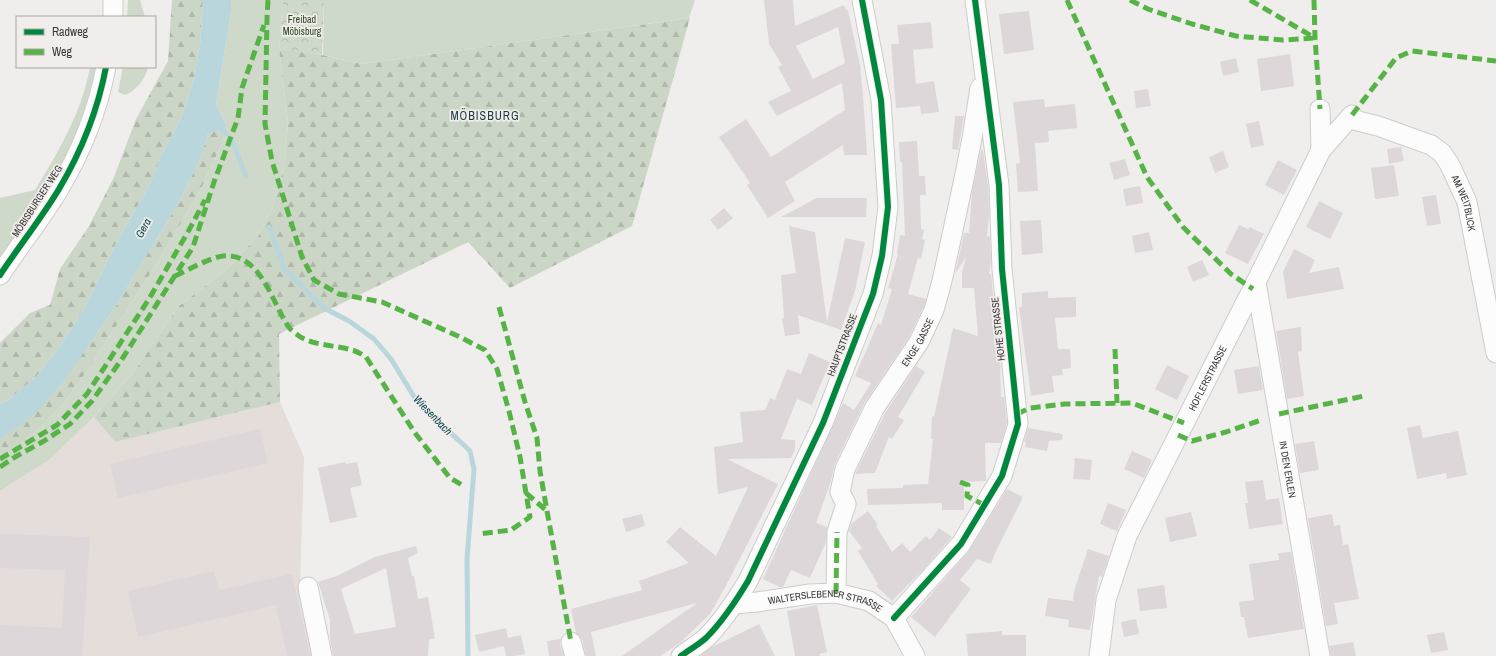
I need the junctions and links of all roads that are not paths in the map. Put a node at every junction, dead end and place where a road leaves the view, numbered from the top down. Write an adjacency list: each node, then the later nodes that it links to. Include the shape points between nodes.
1 (113, 0): 4 (street)
2 (862, 0): 15 (street, HAUPTSTRASSE, via 881,100 888,207 882,256 873,294 823,423 748,581)
3 (975, 0): 6 (street, HOHE STRASSE)
4 (112, 16)
5 (106, 68): 10 (street, MÖBISBURGER WEG, via 94,113 72,165 59,189)
6 (984, 78): 14 (street, ENGE GASSE, via 978,91 964,180 934,310 919,342 875,407 845,469 840,492 846,504 837,532); 16 (street, HOHE STRASSE, via 999,185 1002,269 1018,424 1002,476 961,544)
7 (1320, 109): 9 (street)
8 (1351, 117): 9 (street, HOFLERSTRASSE); 12 (street, AM WEITBLICK, via 1431,145 1450,165 1467,202)
9 (1321, 150): 11 (street, HOFLERSTRASSE)
10 (0, 275)
11 (1256, 282): 20 (street, HOFLERSTRASSE, via 1127,536 1106,600); 21 (street, IN DEN ERLEN)
12 (1496, 353)
13 (308, 587): 17 (street)
14 (836, 593): 15 (street, WALTERSLEBENER STRASSE); 16 (street, WALTERSLEBENER STRASSE, via 869,601)
15 (734, 604): 18 (street, HAUPTSTRASSE, via 705,639)
16 (894, 618): 19 (street, WALTERSLEBENER STRASSE)
17 (322, 656)
18 (681, 656)
19 (915, 656)
20 (1099, 656)
21 (1320, 656)

